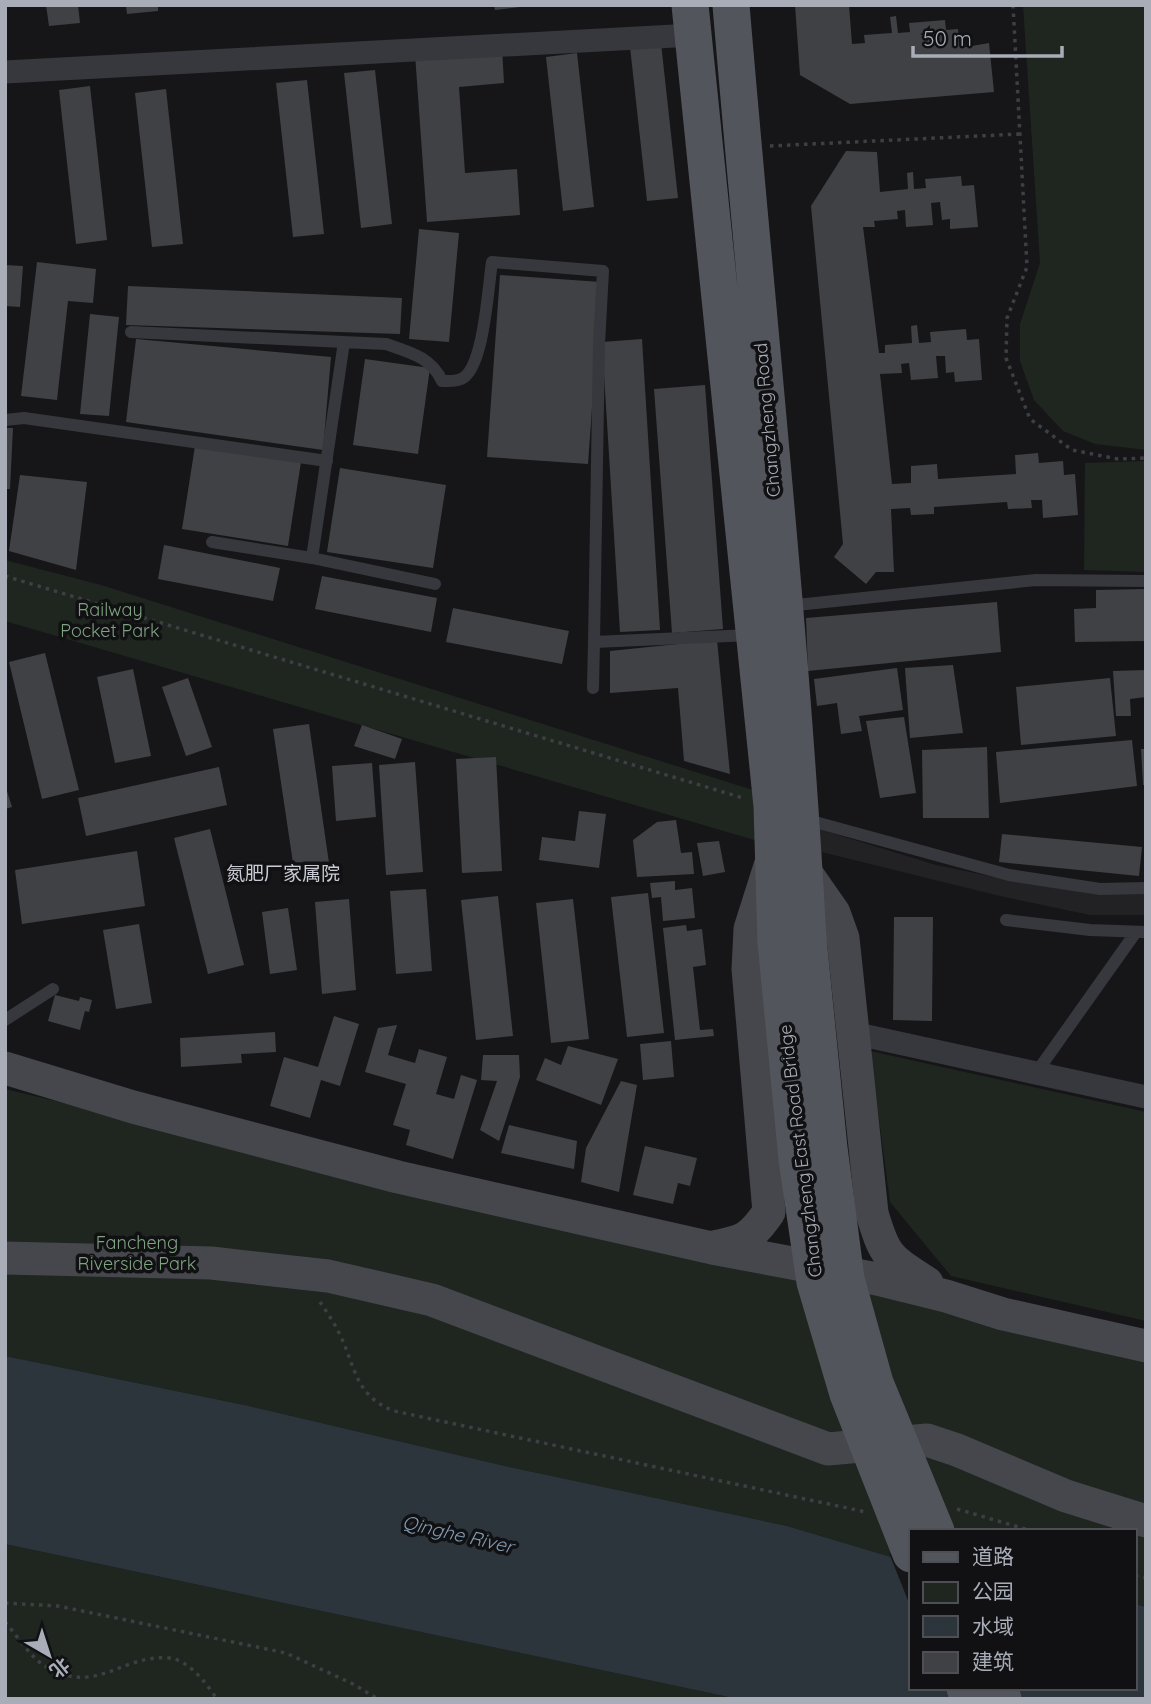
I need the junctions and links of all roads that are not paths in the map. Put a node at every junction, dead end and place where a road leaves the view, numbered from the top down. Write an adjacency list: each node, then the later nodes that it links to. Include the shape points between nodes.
1 (731, 5): 12 (main road, Changzheng Road)
2 (692, 20): 3 (street); 13 (main road, Changzheng Road)
3 (5, 72)
4 (131, 332): 5 (lane)
5 (344, 342): 7 (lane); 14 (lane, via 386,344 423,358 442,381 461,380 478,355 492,262 603,271)
6 (5, 420): 7 (lane, via 23,418)
7 (327, 461): 9 (lane)
8 (212, 541): 9 (lane)
9 (312, 558): 11 (lane)
10 (1146, 581): 12 (lane, via 1036,580)
11 (435, 584)
12 (783, 607): 16 (main road, Changzheng Road)
13 (755, 635): 14 (lane); 16 (main road, Changzheng Road)
14 (594, 642): 15 (lane)
15 (593, 688)
16 (791, 836): 17 (lane, via 1100,889); 20 (main road); 23 (street, via 843,938); 27 (street, via 750,929 748,968)
17 (1146, 888)
18 (1006, 920): 19 (lane)
19 (1141, 932): 25 (lane)
20 (792, 941): 35 (main road, Changzheng East Road Bridge, bridge, via 829,1147 846,1279 875,1382); 37 (main road, Changzheng East Road Bridge, bridge, via 797,1159 815,1282 848,1394)
21 (53, 989): 22 (lane)
22 (5, 1020)
23 (853, 1033): 25 (street); 28 (street)
24 (5, 1068): 29 (street, via 398,1177)
25 (1036, 1073): 26 (street)
26 (1146, 1097)
27 (769, 1212): 29 (street, via 754,1233); 31 (street)
28 (872, 1213): 32 (street); 33 (street, via 881,1244 891,1259)
29 (712, 1248): 31 (street)
30 (5, 1258): 36 (street, via 211,1263 328,1276 432,1300 828,1448 926,1440 1066,1496)
31 (774, 1259): 32 (street)
32 (877, 1279): 33 (street)
33 (946, 1296): 34 (street, via 1003,1314)
34 (1146, 1346)
35 (941, 1520)
36 (1146, 1521)
37 (909, 1548)

